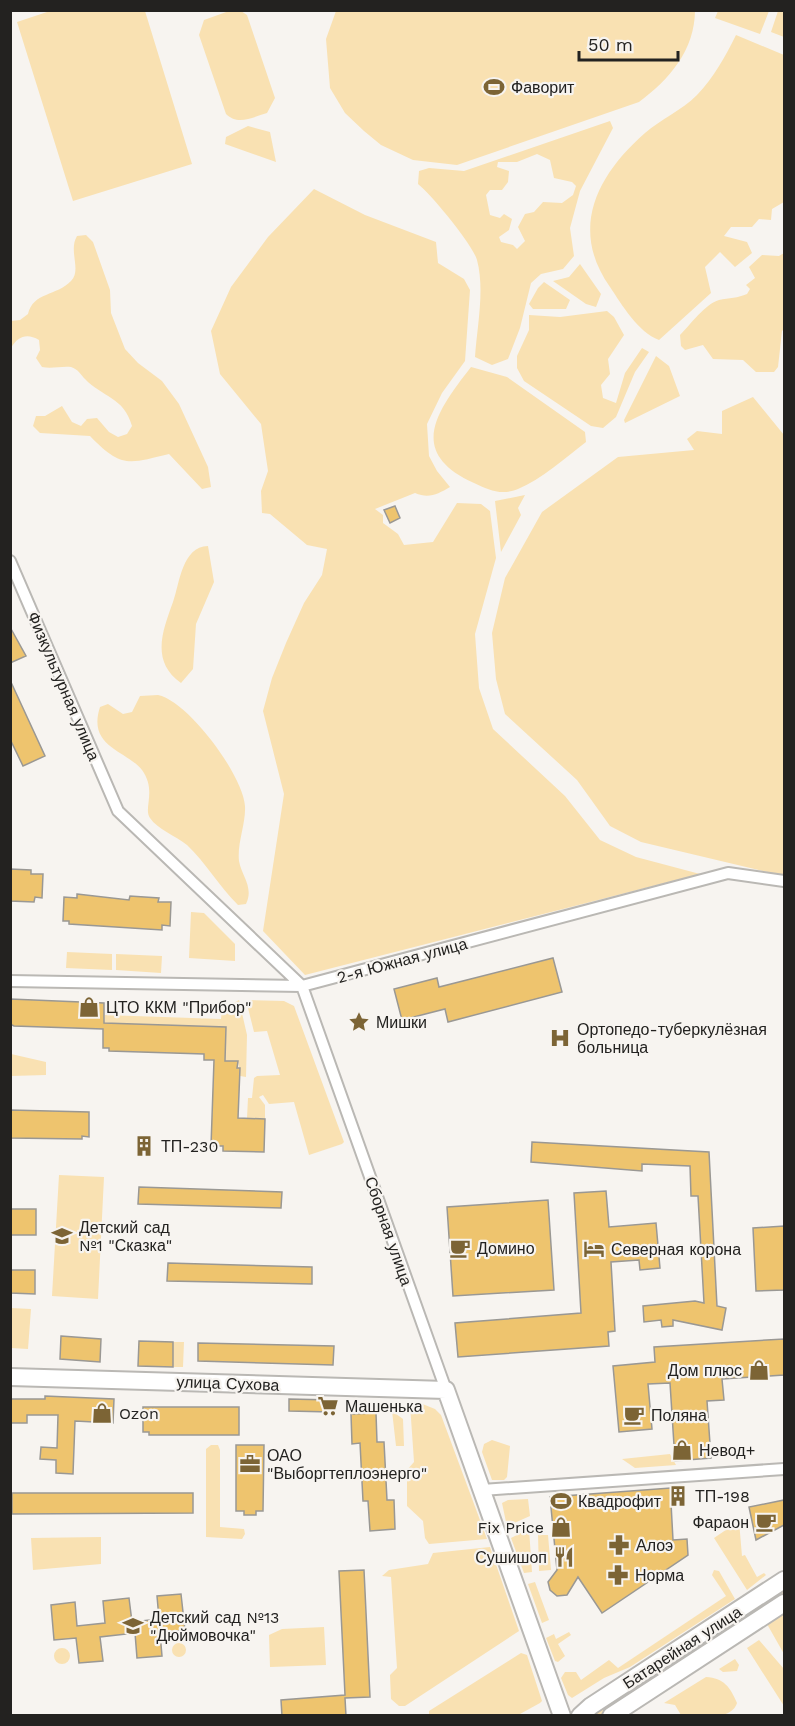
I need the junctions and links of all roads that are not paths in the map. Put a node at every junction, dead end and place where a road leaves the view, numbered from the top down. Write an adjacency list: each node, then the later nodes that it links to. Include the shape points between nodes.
1 (10, 561): 2 (street, Физкультурная улица)
2 (118, 811): 5 (street, Сборная улица)
3 (784, 881): 5 (street, 2-я Южная улица, via 728,873)
4 (10, 981): 5 (street, 2-я Южная улица)
5 (302, 986): 7 (street, Сборная улица)
6 (10, 1377): 7 (street, улица Сухова)
7 (446, 1390): 9 (street, Сборная улица)
8 (784, 1468): 9 (street)
9 (482, 1490): 14 (street, Сборная улица)
10 (784, 1580): 12 (street, Батарейная улица)
11 (784, 1604): 13 (street, Батарейная улица)
12 (631, 1679): 13 (street); 15 (street, Батарейная улица)
13 (641, 1695): 16 (street, Батарейная улица)
14 (562, 1716)
15 (580, 1716)
16 (611, 1716)

